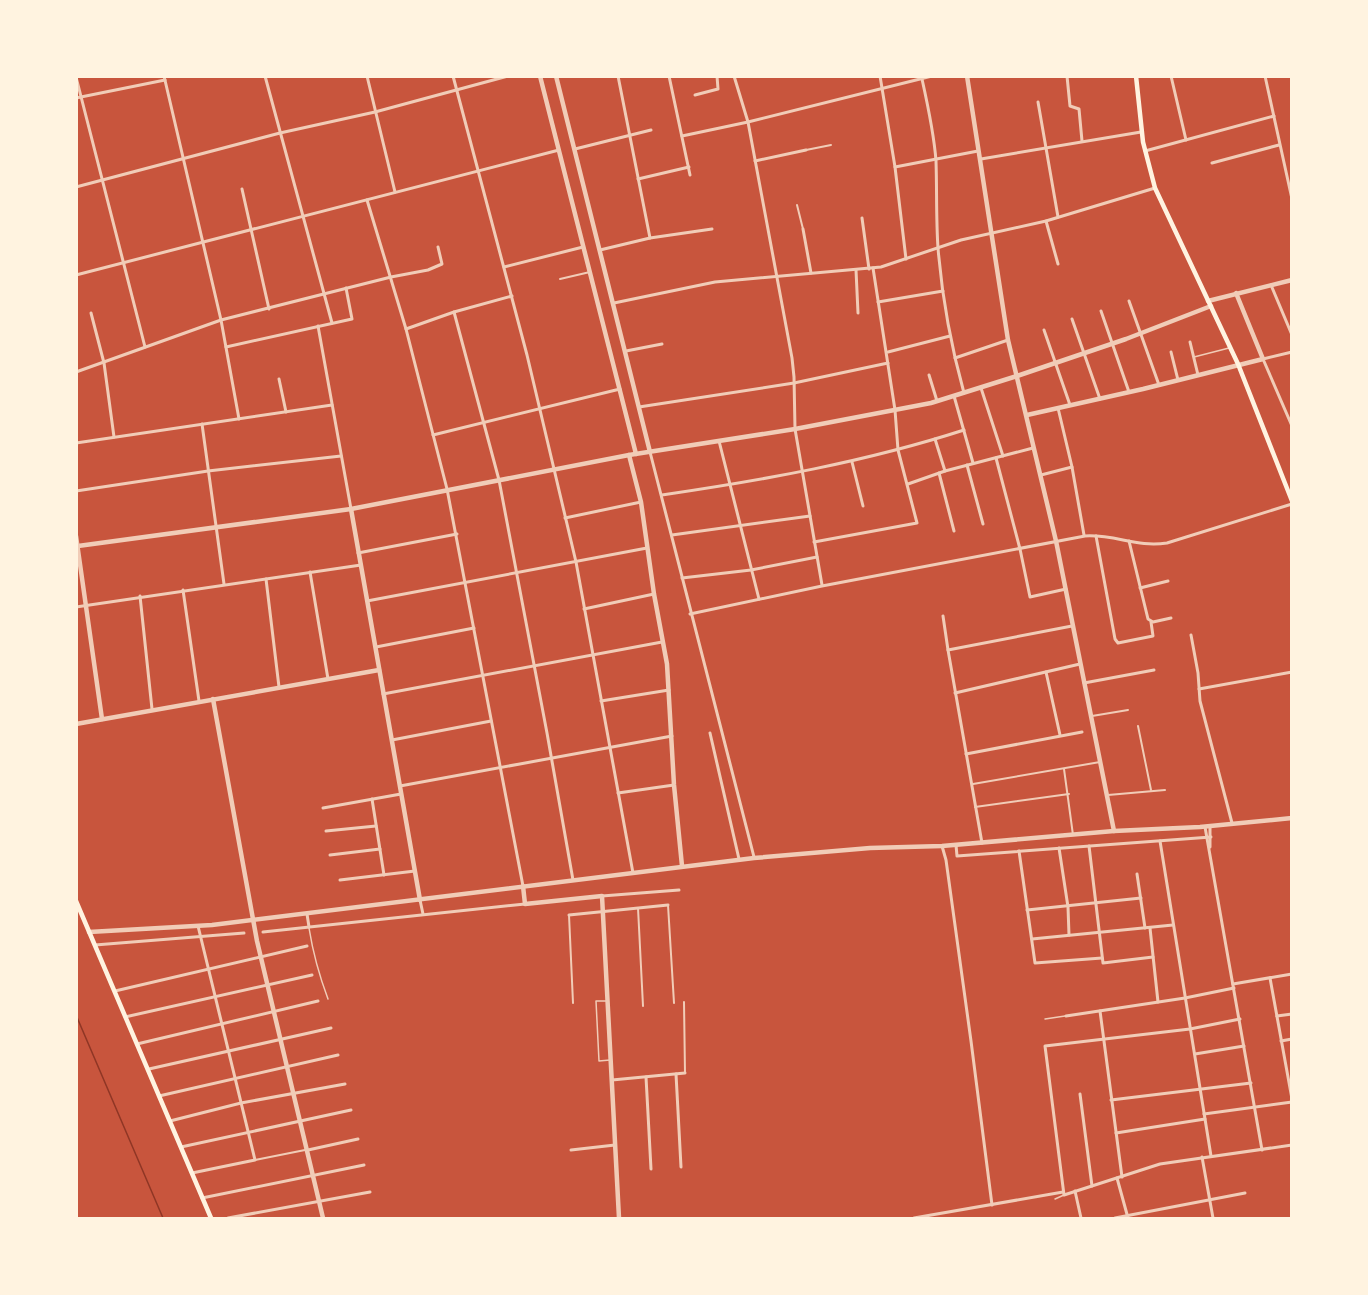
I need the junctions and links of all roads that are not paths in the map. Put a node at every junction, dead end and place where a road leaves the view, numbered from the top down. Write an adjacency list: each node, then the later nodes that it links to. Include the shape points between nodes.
1 (265, 76): 32 (street)
2 (367, 76): 27 (street)
3 (453, 76): 22 (street)
4 (508, 76): 22 (street)
5 (540, 76): 41 (street)
6 (556, 76): 40 (street)
7 (618, 76): 33 (street)
8 (669, 76): 34 (street)
9 (717, 76): 23 (street, via 718,89)
10 (735, 76): 29 (street)
11 (880, 76): 21 (street)
12 (932, 76): 20 (street)
13 (967, 76): 43 (street)
14 (1067, 76): 36 (street, via 1071,107 1078,109)
15 (1136, 76): 31 (main road)
16 (1171, 76): 35 (street)
17 (1264, 76): 28 (street)
18 (76, 77): 24 (street)
19 (165, 78): 24 (street); 45 (street)
20 (922, 79): 21 (street); 46 (street)
21 (882, 89): 29 (street); 51 (street)
22 (456, 90): 27 (street); 52 (street)
23 (694, 95)
24 (81, 97): 25 (street); 55 (street)
25 (76, 98)
26 (1038, 102): 39 (street)
27 (375, 112): 32 (street); 59 (street)
28 (1274, 116): 35 (street); 38 (street)
29 (748, 122): 34 (street); 48 (street)
30 (651, 130): 33 (street)
31 (1142, 132): 36 (street); 44 (main road)
32 (280, 133): 45 (street); 63 (street)
33 (630, 135): 40 (street); 54 (street)
34 (682, 136): 50 (street)
35 (1186, 140): 44 (street)
36 (1082, 141): 39 (street)
37 (831, 145): 42 (street)
38 (1279, 145): 49 (street); 60 (street)
39 (1046, 147): 47 (street); 64 (street)
40 (575, 148): 76 (street)
41 (559, 150): 52 (street); 73 (street)
42 (806, 150): 48 (street)
43 (978, 151): 46 (street); 47 (street)
44 (1145, 152): 57 (main road)
45 (184, 158): 55 (street); 72 (street)
46 (936, 159): 51 (street); 74 (street)
47 (980, 160): 70 (street)
48 (755, 161): 86 (street)
49 (1212, 163)
50 (688, 167): 53 (street); 54 (street)
51 (895, 167): 77 (street)
52 (477, 171): 59 (street); 80 (street)
53 (690, 175)
54 (638, 179): 71 (street)
55 (104, 180): 56 (street); 78 (street)
56 (76, 187)
57 (1155, 188): 64 (street); 99 (main road)
58 (242, 189): 68 (street)
59 (395, 192): 61 (street)
60 (1291, 197)
61 (367, 200): 63 (street); 87 (street)
62 (797, 205): 67 (street)
63 (302, 217): 68 (street); 94 (street)
64 (1058, 217): 66 (street)
65 (862, 218): 81 (street)
66 (1046, 221): 70 (street); 79 (street)
67 (803, 228): 84 (street)
68 (251, 230): 72 (street); 100 (street)
69 (712, 230): 71 (street)
70 (991, 233): 74 (street); 116 (street)
71 (650, 238): 76 (street)
72 (203, 242): 78 (street); 107 (street)
73 (584, 246): 80 (street); 83 (street)
74 (938, 247): 77 (street); 92 (street)
75 (438, 248): 87 (street, via 442,264)
76 (600, 250): 98 (street)
77 (907, 260): 81 (street)
78 (124, 262): 85 (street); 120 (street)
79 (1058, 264)
80 (504, 267): 95 (street)
81 (871, 268): 82 (street); 97 (street)
82 (856, 270): 84 (street); 104 (street)
83 (590, 272): 88 (street); 144 (street)
84 (812, 273): 86 (street)
85 (76, 275)
86 (777, 276): 98 (street, via 702,284); 141 (street)
87 (391, 277): 91 (street); 111 (street)
88 (560, 279)
89 (1292, 280): 90 (street)
90 (1271, 285): 93 (street); 106 (street)
91 (346, 288): 94 (street); 109 (street, via 352,319)
92 (943, 291): 97 (street); 115 (street)
93 (1236, 293): 99 (street); 130 (street)
94 (323, 294): 100 (street); 109 (street)
95 (512, 296): 102 (street); 154 (street)
96 (1129, 301): 113 (street)
97 (878, 302): 124 (street)
98 (614, 303): 123 (street)
99 (1209, 304): 113 (street); 122 (main road)
100 (269, 309): 107 (street)
101 (1101, 311): 119 (street)
102 (454, 312): 111 (street); 159 (street)
103 (91, 313): 131 (street)
104 (858, 313)
105 (1292, 316): 106 (street)
106 (1284, 318): 114 (street)
107 (221, 320): 120 (street); 121 (street)
108 (1072, 320): 127 (street)
109 (332, 323): 110 (street)
110 (318, 326): 121 (street); 150 (street)
111 (406, 329): 164 (street)
112 (1044, 330): 133 (street)
113 (1141, 333): 119 (street); 142 (street)
114 (1292, 335)
115 (950, 336): 124 (street); 129 (street)
116 (1008, 340): 129 (street); 138 (street)
117 (1190, 342): 128 (street)
118 (662, 344): 123 (street)
119 (1112, 344): 127 (street); 145 (street)
120 (146, 347): 131 (street)
121 (226, 347): 158 (street)
122 (1230, 348): 128 (lane); 134 (main road)
123 (626, 351): 152 (street)
124 (887, 352): 132 (street)
125 (1171, 352): 140 (street)
126 (1292, 352): 130 (street)
127 (1084, 353): 133 (street); 148 (street)
128 (1194, 357): 137 (street)
129 (955, 358): 146 (street)
130 (1263, 359): 134 (street); 161 (street)
131 (104, 363): 135 (street); 165 (street)
132 (889, 363): 141 (street); 155 (street)
133 (1056, 363): 138 (street); 151 (street)
134 (1238, 364): 137 (street); 194 (main road)
135 (76, 372)
136 (929, 375): 149 (street)
137 (1198, 375): 140 (street)
138 (1017, 376): 143 (street); 157 (street)
139 (279, 379): 156 (street)
140 (1179, 380): 142 (street)
141 (794, 383): 152 (street); 162 (street)
142 (1159, 385): 145 (street)
143 (981, 388): 146 (street); 175 (street)
144 (620, 389): 154 (street); 172 (street)
145 (1129, 392): 148 (street)
146 (964, 393): 147 (street)
147 (954, 396): 149 (street); 163 (street)
148 (1100, 399): 151 (street)
149 (938, 401): 155 (street)
150 (332, 405): 156 (street); 174 (street)
151 (1070, 405): 153 (street)
152 (639, 407): 171 (street)
153 (1058, 408): 157 (street); 180 (street)
154 (541, 410): 159 (street); 181 (street)
155 (895, 410): 162 (street); 170 (street)
156 (286, 412): 158 (street)
157 (1027, 415): 169 (street)
158 (239, 418): 160 (street)
159 (484, 423): 164 (street); 187 (street)
160 (202, 424): 165 (street); 182 (street)
161 (1292, 426)
162 (795, 429): 167 (street); 184 (street)
163 (964, 430): 166 (street); 178 (street)
164 (433, 435): 190 (street)
165 (114, 437): 168 (street)
166 (935, 439): 170 (street); 183 (street)
167 (719, 441): 171 (street); 189 (street)
168 (76, 442)
169 (1035, 448): 175 (street); 186 (street)
170 (898, 450): 177 (street); 188 (street)
171 (650, 452): 172 (street); 192 (street)
172 (636, 454): 173 (street)
173 (629, 455): 181 (street); 193 (street)
174 (341, 456): 182 (street); 196 (street)
175 (1003, 456): 176 (street)
176 (996, 458): 178 (street); 213 (street)
177 (852, 461): 184 (street); 195 (street)
178 (973, 463): 179 (street)
179 (967, 465): 183 (street); 199 (street)
180 (1072, 467): 186 (street); 207 (street)
181 (554, 469): 187 (street); 198 (street)
182 (208, 471): 191 (street); 201 (street)
183 (945, 471): 185 (street)
184 (802, 472): 189 (street); 197 (street)
185 (939, 473): 188 (street); 202 (street)
186 (1041, 475): 208 (street)
187 (499, 480): 190 (street); 220 (street)
188 (908, 484): 210 (street, via 917,523)
189 (732, 485): 192 (street); 200 (street)
190 (447, 489): 196 (street); 203 (street)
191 (76, 491)
192 (662, 495): 204 (street)
193 (640, 502): 198 (street); 212 (street)
194 (1292, 503): 209 (street, via 1167,543)
195 (863, 506)
196 (351, 508): 201 (street); 214 (street)
197 (810, 516): 200 (street); 210 (street)
198 (565, 518): 216 (street)
199 (983, 524)
200 (741, 526): 204 (street); 218 (street)
201 (216, 528): 211 (street); 225 (street)
202 (954, 531)
203 (456, 534): 214 (street); 223 (street)
204 (672, 535): 222 (street)
205 (1096, 535): 207 (street); 209 (street); 240 (street, via 1115,639 1119,643 1153,636)
206 (76, 536): 211 (street)
207 (1085, 536): 208 (street)
208 (1056, 541): 213 (street); 228 (street)
209 (1129, 541): 227 (street)
210 (814, 542): 215 (street)
211 (78, 546): 234 (street)
212 (647, 548): 216 (street); 230 (street)
213 (1020, 549): 226 (street); 228 (street, via 1030,597)
214 (358, 553): 217 (street)
215 (817, 557): 218 (street); 226 (street)
216 (576, 562): 220 (street); 236 (street)
217 (361, 565): 219 (street); 233 (street)
218 (751, 570): 222 (street); 232 (street)
219 (310, 572): 221 (street); 255 (street)
220 (517, 573): 223 (street); 249 (street)
221 (266, 578): 225 (street); 257 (street)
222 (682, 579): 237 (street)
223 (466, 581): 233 (street); 242 (street)
224 (1168, 581): 227 (street)
225 (224, 584): 229 (street)
226 (822, 586): 232 (street)
227 (1140, 588): 240 (street)
228 (1066, 589): 241 (street)
229 (183, 590): 231 (street); 263 (street)
230 (654, 594): 236 (street); 244 (street)
231 (140, 596): 234 (street); 265 (street)
232 (759, 600): 237 (street)
233 (367, 601): 245 (street)
234 (86, 604): 235 (street); 268 (street)
235 (76, 607)
236 (584, 609): 247 (street)
237 (690, 614): 312 (street)
238 (943, 616): 246 (street)
239 (1171, 618): 240 (street)
240 (1151, 622)
241 (1073, 626): 246 (street); 248 (street)
242 (474, 628): 245 (street); 254 (street)
243 (1191, 635): 258 (street)
244 (664, 641): 247 (street); 259 (street)
245 (375, 647): 250 (street)
246 (948, 650): 260 (street)
247 (592, 655): 249 (street); 264 (street)
248 (1080, 664): 252 (street); 256 (street)
249 (535, 665): 254 (street); 279 (street)
250 (379, 670): 255 (street); 261 (street)
251 (1154, 670): 256 (street)
252 (1046, 672): 260 (street); 274 (street)
253 (1292, 672): 258 (street)
254 (483, 675): 261 (street); 269 (street)
255 (327, 679): 257 (street)
256 (1084, 683): 267 (street)
257 (279, 687): 262 (street)
258 (1199, 689): 296 (street)
259 (669, 690): 264 (street); 275 (street)
260 (955, 693): 278 (street)
261 (383, 694): 276 (street)
262 (213, 699): 263 (street); 337 (street)
263 (199, 701): 265 (street)
264 (601, 702): 277 (street)
265 (152, 709): 268 (street)
266 (1128, 710): 267 (street)
267 (1091, 716): 280 (street)
268 (102, 719): 270 (street)
269 (491, 721): 276 (street); 281 (street)
270 (76, 724)
271 (1138, 726): 286 (street)
272 (1082, 732): 274 (street)
273 (710, 733): 313 (street)
274 (1060, 735): 278 (street)
275 (672, 736): 277 (street); 284 (street)
276 (392, 740): 285 (street)
277 (610, 747): 279 (street); 288 (street)
278 (966, 754): 283 (street)
279 (552, 758): 281 (street); 320 (street)
280 (1100, 762): 282 (street); 291 (street)
281 (500, 766): 285 (street); 321 (street)
282 (1064, 768): 283 (street); 290 (street)
283 (971, 784): 293 (street)
284 (674, 785): 288 (street); 314 (street)
285 (400, 786): 289 (street)
286 (1151, 790): 287 (street); 291 (street)
287 (1165, 790)
288 (618, 793): 316 (street)
289 (401, 794): 292 (street); 315 (street)
290 (1069, 794): 293 (street); 301 (street)
291 (1107, 795): 300 (street)
292 (372, 799): 294 (street); 297 (street)
293 (975, 807): 304 (street)
294 (323, 808)
295 (1292, 818): 296 (street)
296 (1232, 824): 298 (street)
297 (376, 826): 299 (street); 309 (street)
298 (1208, 826): 300 (street); 302 (street)
299 (326, 831)
300 (1114, 831): 301 (street)
301 (1073, 835): 304 (street)
302 (1209, 837): 303 (street); 360 (street)
303 (1160, 841): 307 (street); 338 (street)
304 (982, 843): 305 (street)
305 (956, 845): 306 (street); 310 (street, via 957,856)
306 (942, 846): 312 (street); 443 (street)
307 (1089, 846): 308 (street); 328 (street)
308 (1059, 848): 310 (street); 330 (street)
309 (380, 849): 311 (street); 318 (street)
310 (1019, 851): 332 (street)
311 (330, 855)
312 (754, 858): 313 (street)
313 (739, 859): 314 (street)
314 (682, 866): 316 (street)
315 (415, 871): 318 (street); 325 (street)
316 (633, 873): 320 (street)
317 (1137, 874): 324 (street)
318 (384, 875): 319 (street)
319 (340, 880)
320 (573, 881): 321 (street)
321 (523, 886): 325 (street); 327 (street)
322 (679, 890): 323 (street)
323 (603, 896): 327 (street); 333 (street)
324 (1141, 898): 328 (street); 341 (street)
325 (420, 900): 334 (street); 335 (street)
326 (76, 901): 343 (main road)
327 (525, 904): 335 (street)
328 (1096, 904): 330 (street); 345 (street)
329 (668, 905): 331 (street); 370 (street)
330 (1068, 907): 332 (street); 347 (street)
331 (638, 908): 333 (street); 371 (street)
332 (1027, 910): 349 (street)
333 (603, 912): 336 (street); 366 (street)
334 (307, 913): 337 (street); 340 (street)
335 (423, 914): 340 (street)
336 (569, 915): 369 (street)
337 (253, 920): 339 (street); 352 (street)
338 (1173, 925): 342 (street); 363 (street)
339 (198, 926): 343 (street); 348 (street)
340 (309, 927): 344 (street); 364 (lane)
341 (1145, 928): 342 (street); 345 (street)
342 (1150, 928): 353 (street)
343 (89, 932): 350 (main road)
344 (263, 932)
345 (1100, 932): 347 (street); 354 (street)
346 (244, 933): 348 (street)
347 (1069, 935): 349 (street)
348 (201, 937): 350 (street); 355 (street)
349 (1032, 939): 354 (street, via 1035,963)
350 (95, 945): 361 (main road)
351 (307, 946): 352 (street)
352 (260, 957): 355 (street); 359 (street)
353 (1153, 957): 354 (street, via 1103,963); 368 (street)
354 (1102, 958)
355 (209, 969): 361 (street); 362 (street)
356 (1292, 974): 358 (street)
357 (312, 975): 359 (street)
358 (1270, 978): 360 (street); 376 (street)
359 (267, 985): 362 (street); 373 (street)
360 (1234, 986): 363 (street); 379 (street)
361 (115, 992): 377 (main road)
362 (215, 997): 377 (street); 380 (street)
363 (1185, 998): 368 (street); 382 (street)
364 (328, 999)
365 (318, 1001): 373 (street)
366 (608, 1001): 392 (street); 392 (lane, via 596,1001 599,1061)
367 (684, 1002): 395 (street)
368 (1158, 1002): 372 (street)
369 (573, 1003)
370 (674, 1003)
371 (643, 1006)
372 (1100, 1011): 375 (street); 384 (street)
373 (273, 1012): 380 (street); 383 (street)
374 (1292, 1014): 376 (street)
375 (1066, 1016): 378 (lane)
376 (1277, 1016): 386 (street)
377 (125, 1017): 387 (main road)
378 (1045, 1019)
379 (1239, 1019): 382 (street); 388 (street)
380 (222, 1024): 387 (street); 389 (street)
381 (331, 1028): 383 (street)
382 (1190, 1029): 384 (street); 390 (street)
383 (279, 1039): 389 (street); 393 (street)
384 (1103, 1039): 407 (street); 437 (street, via 1045,1046)
385 (1292, 1040): 386 (street)
386 (1281, 1041): 399 (street)
387 (137, 1044): 394 (main road)
388 (1244, 1046): 390 (street); 401 (street)
389 (228, 1051): 394 (street); 398 (street)
390 (1194, 1054): 403 (street)
391 (338, 1055): 393 (street)
392 (611, 1060): 400 (street)
393 (286, 1066): 398 (street); 404 (street)
394 (148, 1069): 406 (main road)
395 (685, 1073): 396 (street)
396 (676, 1074): 397 (street); 429 (street)
397 (646, 1077): 400 (street); 430 (street)
398 (235, 1078): 406 (street); 409 (street)
399 (1290, 1078): 408 (street)
400 (612, 1080): 419 (street)
401 (1251, 1083): 403 (street); 410 (street)
402 (345, 1084): 404 (street)
403 (1200, 1090): 407 (street); 412 (street)
404 (292, 1093): 409 (street); 415 (street)
405 (1080, 1094): 434 (street)
406 (159, 1096): 414 (main road)
407 (1112, 1100): 417 (street)
408 (1292, 1100): 410 (street)
409 (241, 1103): 414 (street); 416 (street)
410 (1255, 1107): 412 (street); 424 (street)
411 (351, 1110): 415 (street)
412 (1204, 1113): 413 (street)
413 (1205, 1119): 417 (street); 425 (street)
414 (170, 1121): 421 (main road)
415 (299, 1121): 416 (street); 422 (street)
416 (248, 1132): 421 (street); 427 (street)
417 (1116, 1132): 433 (street)
418 (358, 1139): 422 (street)
419 (615, 1145): 423 (street); 448 (street)
420 (1292, 1145): 424 (street)
421 (181, 1147): 431 (main road)
422 (306, 1150): 427 (street); 432 (street)
423 (571, 1150)
424 (1262, 1150): 425 (street)
425 (1211, 1156): 426 (street)
426 (1202, 1157): 433 (street, via 1160,1164); 441 (street)
427 (255, 1160): 431 (street)
428 (364, 1165): 432 (street)
429 (681, 1167)
430 (651, 1168)
431 (192, 1173): 439 (main road)
432 (312, 1176): 439 (street); 442 (street)
433 (1120, 1177): 434 (street); 444 (street)
434 (1092, 1186): 435 (street)
435 (1075, 1191): 437 (street); 450 (street)
436 (370, 1192): 442 (street)
437 (1064, 1193): 440 (lane); 443 (street)
438 (1245, 1193): 441 (street)
439 (202, 1198): 445 (main road)
440 (1055, 1199)
441 (1209, 1199): 444 (street); 452 (street)
442 (319, 1202): 446 (street); 447 (street)
443 (992, 1205): 449 (street)
444 (1127, 1217): 451 (street)
445 (211, 1218)
446 (228, 1218)
447 (323, 1218)
448 (619, 1218)
449 (914, 1218)
450 (1081, 1218)
451 (1115, 1218)
452 (1213, 1218)

